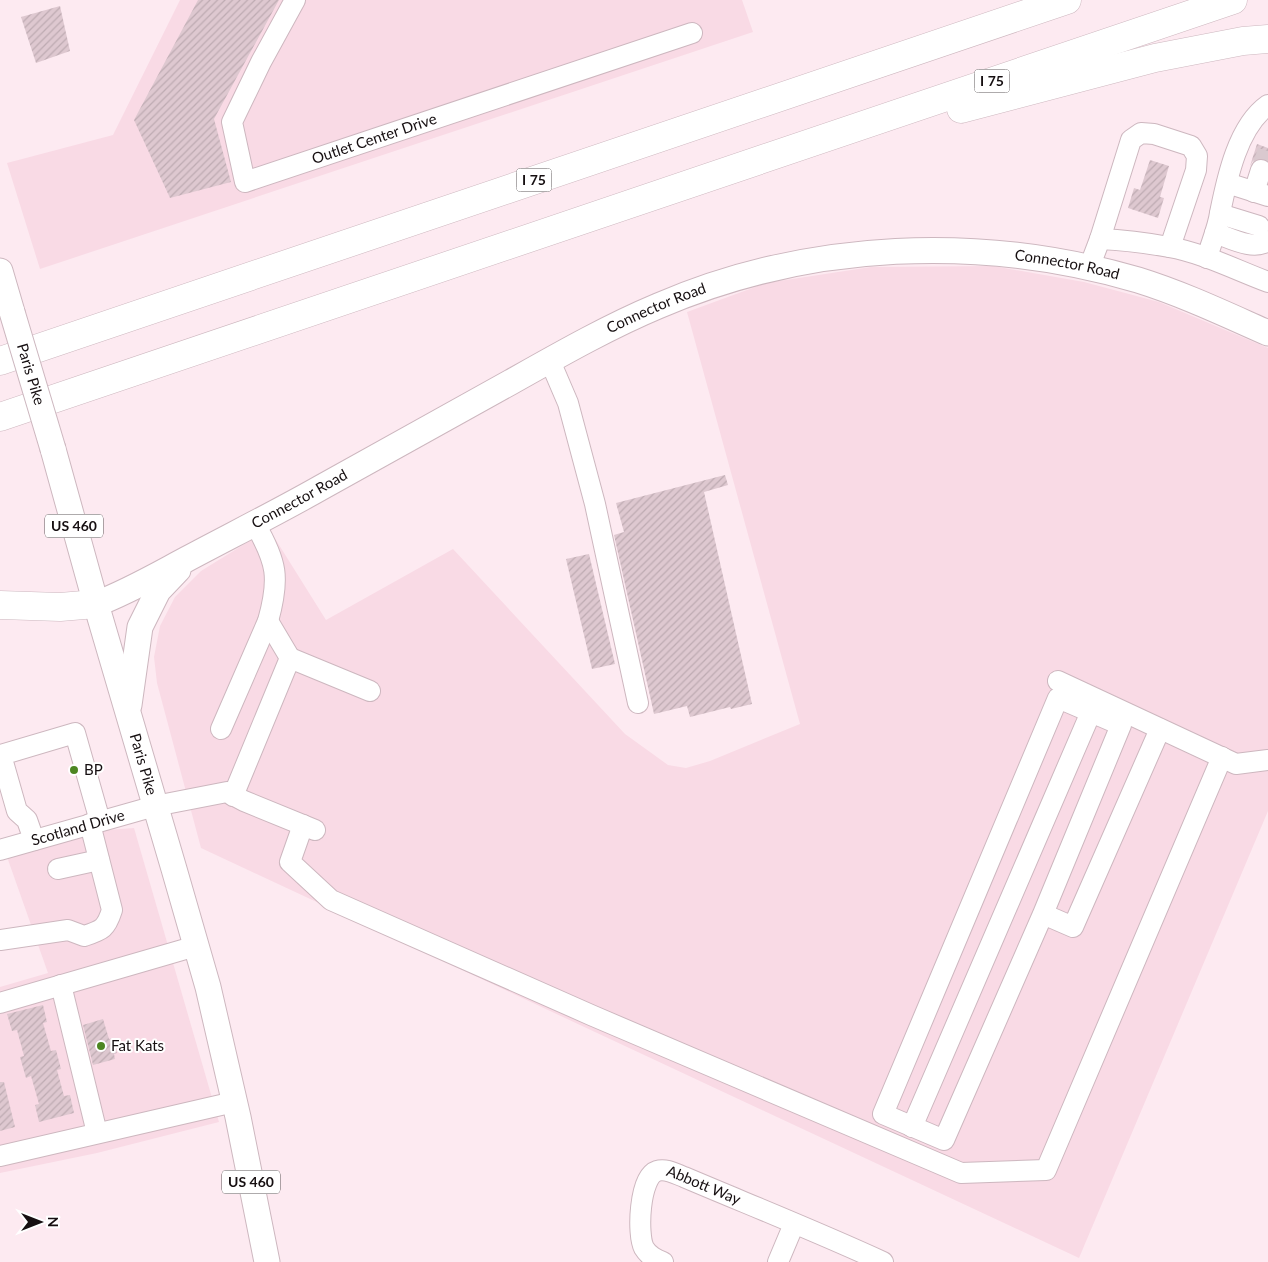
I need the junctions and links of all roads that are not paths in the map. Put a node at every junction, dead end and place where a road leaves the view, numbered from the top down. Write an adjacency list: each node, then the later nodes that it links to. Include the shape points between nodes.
1 (295, 0): 5 (street, Outlet Center Drive, via 260,62 232,122 245,182)
2 (1046, 0): 7 (highway)
3 (1067, 0): 7 (highway, I 75)
4 (1233, 0): 9 (highway, I 75)
5 (692, 33)
6 (1268, 38): 9 (highway, via 1155,58)
7 (941, 42): 23 (highway, I 75)
8 (1268, 104): 11 (street, via 1245,129)
9 (751, 163): 25 (highway, I 75)
10 (1261, 170): 12 (street)
11 (1227, 183): 12 (street); 13 (street)
12 (1261, 194)
13 (1220, 214): 14 (street); 15 (street)
14 (1215, 233): 15 (street, via 1250,244 1264,244); 18 (street)
15 (1263, 234)
16 (1100, 239): 17 (street); 17 (street, via 1130,140 1141,133 1154,134 1191,146 1197,156 1196,170); 19 (street)
17 (1170, 247): 18 (street)
18 (1207, 258): 21 (street)
19 (1089, 268): 22 (main road, Connector Road, via 1141,281); 24 (main road, Connector Road, via 1013,255 946,250 808,260 682,296)
20 (0, 271): 28 (main road, Paris Pike / US 460, bridge)
21 (1268, 282)
22 (1268, 332)
23 (0, 361)
24 (550, 361): 26 (main road, Connector Road); 34 (street, via 568,403 596,504)
25 (0, 417)
26 (255, 524): 27 (main road, Connector Road); 30 (street, via 274,564 276,581)
27 (189, 558): 28 (main road, Connector Road); 35 (main road, via 158,591 140,626)
28 (96, 604): 29 (highway); 35 (main road, Paris Pike / US 460)
29 (0, 605)
30 (268, 620): 31 (street); 37 (street)
31 (290, 658): 33 (street); 41 (street)
32 (1058, 681): 38 (street)
33 (370, 691)
34 (638, 703)
35 (128, 712): 42 (main road, Paris Pike / US 460)
36 (1092, 712): 48 (street, via 1120,725); 54 (street); 54 (street, via 1058,698 883,1114)
37 (221, 729)
38 (1160, 729): 39 (street); 48 (street, via 1073,927)
39 (1222, 757): 40 (street, via 1236,764); 41 (street, via 1046,1170 961,1173 331,900 290,862 309,828)
40 (1268, 760)
41 (234, 796): 42 (street, Scotland Drive, via 227,792)
42 (155, 806): 43 (street, Scotland Drive); 50 (main road, Paris Pike / US 460)
43 (95, 823): 44 (street, Scotland Drive); 44 (street, via 75,733 1,755 17,811 26,820); 46 (street)
44 (34, 840): 45 (street, Scotland Drive)
45 (0, 850)
46 (99, 860): 47 (street); 49 (street, via 112,910 103,929 84,936 68,930)
47 (58, 869)
48 (1043, 914): 54 (street, via 944,1140)
49 (0, 940)
50 (196, 946): 51 (street); 53 (main road, Paris Pike / US 460)
51 (61, 985): 52 (street); 55 (street)
52 (0, 1003)
53 (234, 1102): 55 (street); 58 (main road, Paris Pike / US 460)
54 (912, 1127)
55 (97, 1134): 56 (street)
56 (0, 1156)
57 (794, 1224): 59 (street, Abbott Way, via 684,1177 668,1171 656,1171 646,1184 640,1204 641,1234 643,1247 651,1257); 60 (street); 61 (street)
58 (267, 1262)
59 (663, 1262)
60 (778, 1262)
61 (883, 1262)

